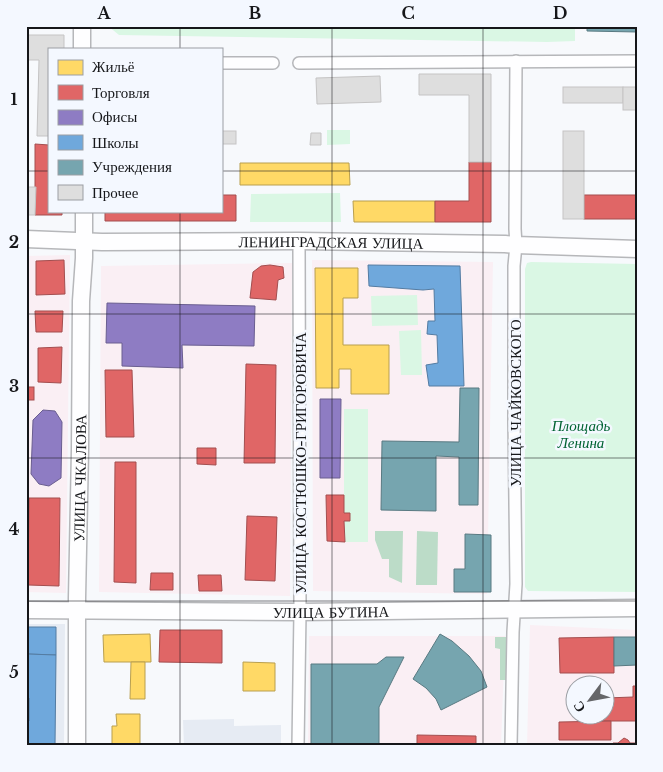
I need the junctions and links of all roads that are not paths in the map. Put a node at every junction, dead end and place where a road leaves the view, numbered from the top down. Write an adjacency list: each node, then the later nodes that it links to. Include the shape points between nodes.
1 (82, 26): 2 (main road)
2 (82, 48)
3 (516, 61): 4 (street); 7 (street); 12 (street, УЛИЦА ЧАЙКОВСКОГО)
4 (637, 61)
5 (222, 63): 6 (street)
6 (273, 63)
7 (299, 63)
8 (84, 212): 10 (main road, УЛИЦА ЧКАЛОВА)
9 (26, 239): 10 (main road, ЛЕНИНГРАДСКАЯ УЛИЦА)
10 (84, 241): 11 (main road, ЛЕНИНГРАДСКАЯ УЛИЦА); 17 (main road, УЛИЦА ЧКАЛОВА)
11 (299, 241): 12 (main road, ЛЕНИНГРАДСКАЯ УЛИЦА); 18 (street, УЛИЦА КОСТЮШКО-ГРИГОРОВИЧА)
12 (516, 245): 13 (main road, ЛЕНИНГРАДСКАЯ УЛИЦА); 15 (street, УЛИЦА ЧАЙКОВСКОГО)
13 (637, 249)
14 (637, 608): 15 (main road, УЛИЦА БУТИНА)
15 (514, 609): 18 (main road, УЛИЦА БУТИНА); 21 (street, УЛИЦА ЧАЙКОВСКОГО)
16 (26, 610): 17 (main road, УЛИЦА БУТИНА)
17 (77, 610): 18 (main road, УЛИЦА БУТИНА); 19 (main road, УЛИЦА ЧКАЛОВА)
18 (300, 612): 20 (street, УЛИЦА КОСТЮШКО-ГРИГОРОВИЧА)
19 (77, 746)
20 (298, 746)
21 (511, 746)

